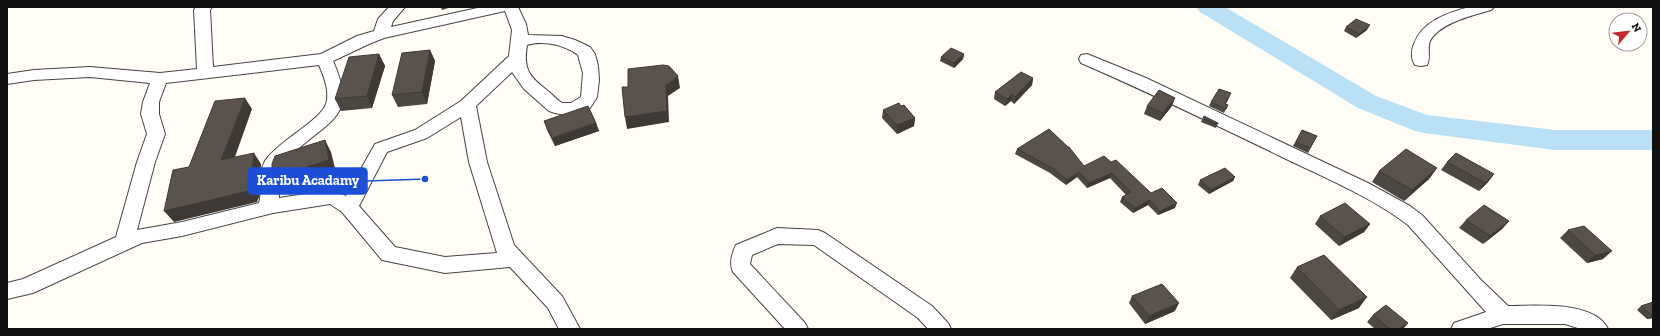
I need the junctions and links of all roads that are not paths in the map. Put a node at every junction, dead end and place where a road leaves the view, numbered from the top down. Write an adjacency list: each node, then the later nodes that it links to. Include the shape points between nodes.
1 (204, 7): 11 (street, via 202,10)
2 (397, 7): 6 (street, via 386,19)
3 (503, 7): 6 (street)
4 (510, 7): 7 (street, via 520,29)
5 (1486, 7): 10 (street, via 1454,16 1424,36 1419,54)
6 (380, 34): 8 (street)
7 (519, 48): 7 (street, via 517,63 520,72 528,83 557,108 574,108 584,104 589,98 590,62 586,52 578,46 543,39); 14 (street)
8 (324, 59): 11 (street); 15 (street, via 333,77 336,104 330,113 275,161 270,170)
9 (1087, 59): 20 (street, via 1356,185 1403,211 1415,220)
10 (1421, 61)
11 (205, 74): 12 (street)
12 (160, 78): 13 (street, via 90,72 34,74); 17 (street, via 151,102 150,114 156,134)
13 (7, 79)
14 (467, 105): 16 (street, via 421,134 381,148); 18 (street, via 482,177 505,249)
15 (268, 207): 16 (street, via 332,197); 17 (street, via 263,211 141,236)
16 (349, 207): 18 (street, via 389,254 445,265)
17 (124, 242): 19 (street, via 26,287)
18 (514, 259): 21 (street, via 555,302)
19 (7, 291)
20 (1503, 315): 24 (street); 25 (street, via 1565,315 1584,320)
21 (570, 329)
22 (798, 329): 23 (street, via 740,266 743,250 777,236 818,238 925,312)
23 (941, 329)
24 (1461, 329)
25 (1598, 329)

